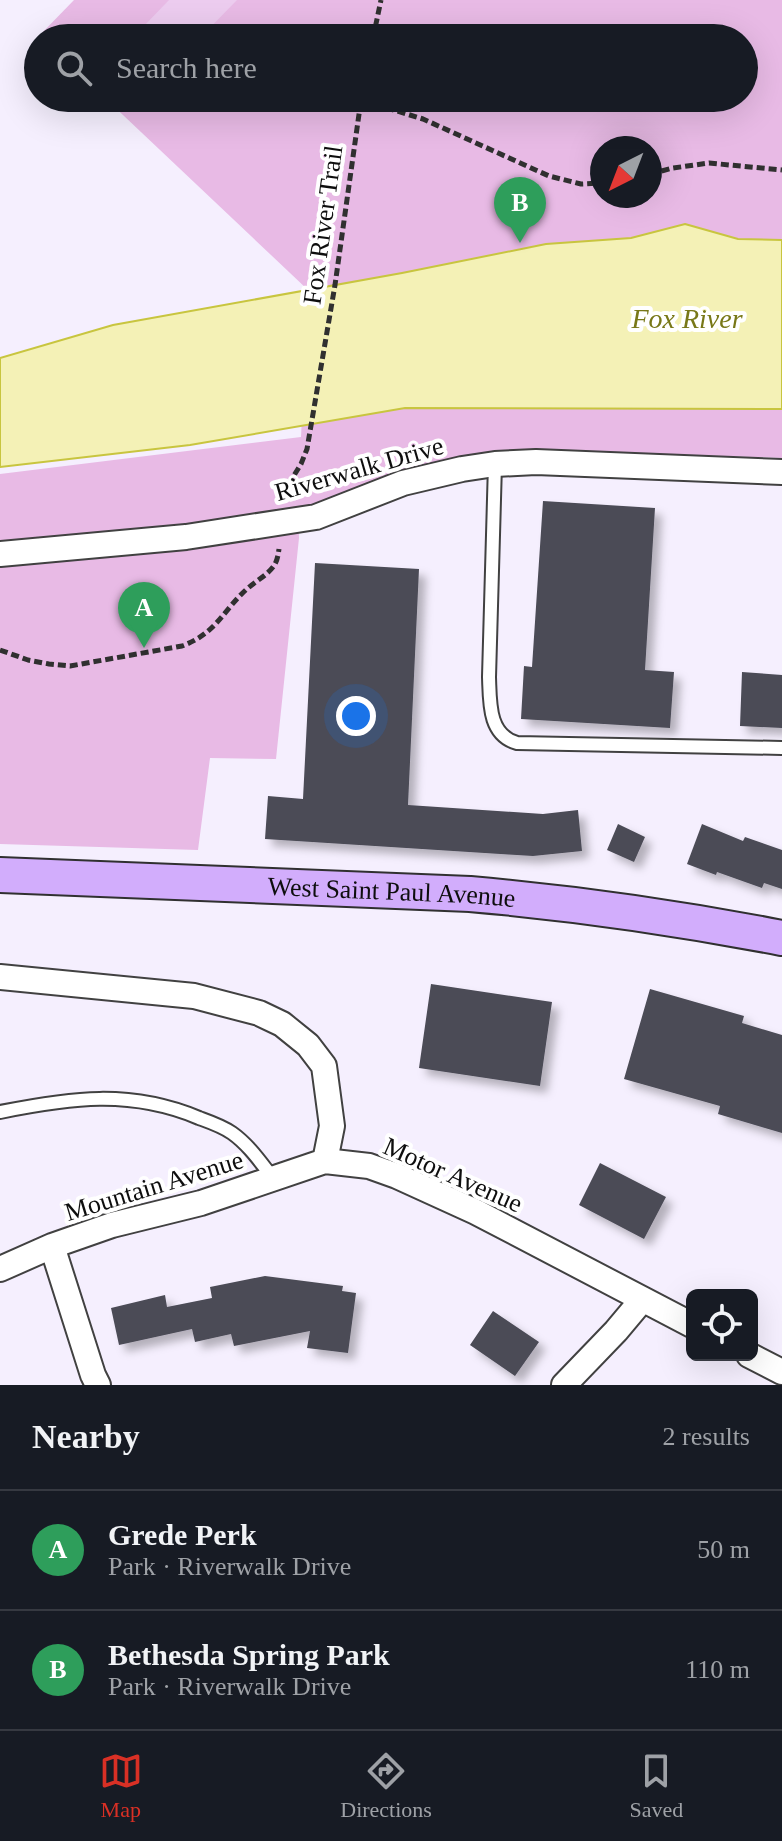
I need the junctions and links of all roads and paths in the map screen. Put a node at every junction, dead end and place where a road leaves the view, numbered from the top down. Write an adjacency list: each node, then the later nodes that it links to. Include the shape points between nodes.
1 (381, 0): 2 (path)
2 (376, 24)
3 (358, 112): 10 (path, Fox River Trail, via 307,449)
4 (401, 112): 7 (path, Fox River Trail, via 549,176)
5 (782, 170): 6 (path, via 709,163)
6 (662, 171)
7 (590, 184)
8 (495, 464): 9 (street, Riverwalk Drive); 12 (street, Riverwalk Drive, via 403,483 316,517 186,537); 14 (lane, via 489,691 501,735 517,743)
9 (782, 472)
10 (282, 497)
11 (279, 542): 13 (path, via 272,568 196,641 70,666)
12 (0, 554)
13 (0, 650)
14 (782, 748)
15 (0, 875): 16 (main road, West Saint Paul Avenue, via 470,894)
16 (782, 938)
17 (0, 977): 19 (street, via 194,996 282,1024 324,1066 332,1126)
18 (0, 1112): 20 (lane, via 97,1098 146,1102 230,1131)
19 (325, 1161): 20 (street, Mountain Avenue); 23 (street, Motor Avenue, via 369,1166 397,1176)
20 (273, 1178): 21 (street, Mountain Avenue)
21 (52, 1246): 22 (street, Mountain Avenue); 27 (street)
22 (0, 1269)
23 (642, 1300): 24 (street, Motor Avenue); 28 (street)
24 (686, 1322)
25 (758, 1360): 26 (street)
26 (782, 1372)
27 (98, 1385)
28 (564, 1385)

